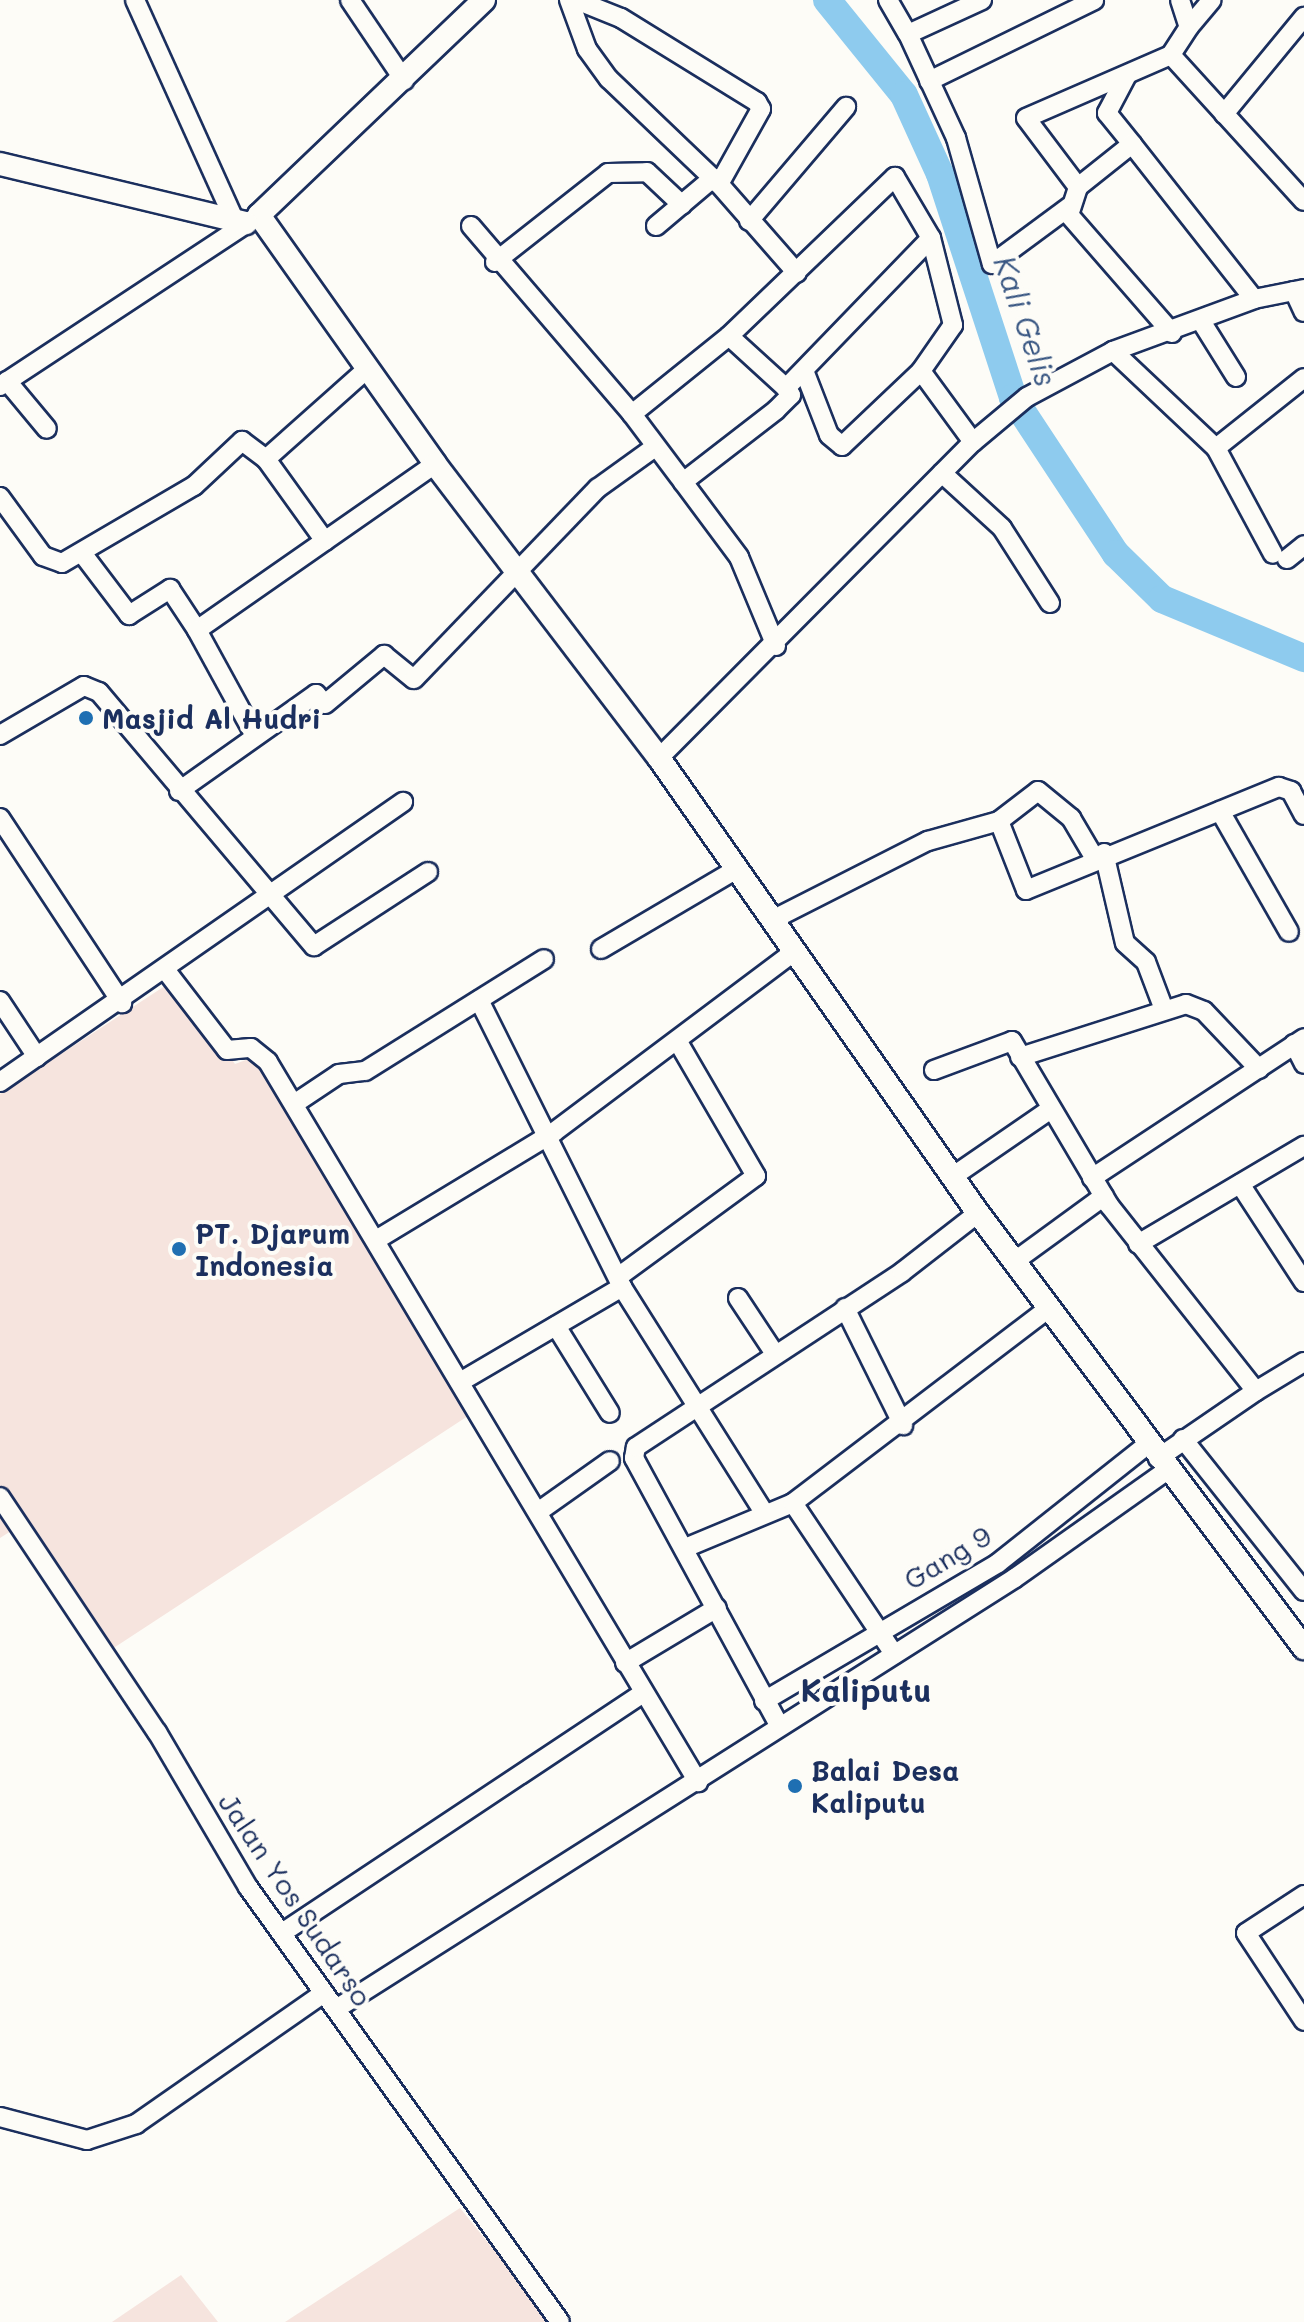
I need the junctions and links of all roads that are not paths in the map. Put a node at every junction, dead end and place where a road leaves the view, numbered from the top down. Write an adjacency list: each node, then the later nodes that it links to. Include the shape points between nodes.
1 (135, 0): 27 (street)
2 (350, 0): 16 (street)
3 (484, 0): 16 (main road)
4 (569, 0): 22 (street, via 587,49 609,79)
5 (576, 0): 22 (street, via 621,18 757,102 761,109)
6 (888, 0): 13 (street)
7 (982, 0): 13 (street)
8 (1094, 0): 17 (street)
9 (1180, 0): 12 (street)
10 (1212, 0): 12 (street)
11 (1304, 17): 19 (street)
12 (1189, 27): 14 (street)
13 (908, 34): 17 (street)
14 (1171, 55): 15 (street); 19 (street)
15 (1127, 75): 20 (street, via 1107,113); 23 (street, via 1026,118)
16 (404, 80): 27 (main road)
17 (929, 81): 26 (street, via 956,138 992,264)
18 (846, 107): 28 (street)
19 (1224, 114): 24 (street)
20 (1132, 144): 23 (street); 35 (street)
21 (0, 164): 27 (main road)
22 (716, 181): 25 (street); 28 (street)
23 (1078, 187): 26 (street)
24 (1304, 201)
25 (682, 205): 30 (street); 32 (street, via 647,172 608,173)
26 (1069, 207): 38 (street, via 1081,233)
27 (246, 218): 41 (main road); 46 (street)
28 (749, 221): 33 (street)
29 (471, 226): 32 (street)
30 (656, 226)
31 (931, 238): 33 (street, via 895,177); 42 (street, via 953,325); 43 (street)
32 (495, 262): 48 (street)
33 (797, 273): 39 (street)
34 (1299, 290): 35 (street); 36 (street)
35 (1254, 299): 37 (street)
36 (1304, 312)
37 (1201, 321): 38 (street); 44 (street)
38 (1172, 333): 40 (street)
39 (729, 336): 47 (street); 48 (street)
40 (1113, 351): 50 (street, via 1027,397); 52 (street)
41 (368, 368): 53 (street); 54 (main road)
42 (921, 371): 43 (street, via 842,446 829,435); 50 (street)
43 (805, 373): 47 (street)
44 (1236, 377)
45 (1304, 378): 52 (street)
46 (4, 383): 49 (street)
47 (786, 388): 56 (street, via 791,395 776,410)
48 (632, 414): 51 (street)
49 (47, 429)
50 (973, 442): 55 (street)
51 (655, 447): 56 (street); 61 (street, via 598,488)
52 (1216, 448): 59 (street, via 1280,557)
53 (266, 459): 58 (street); 60 (street, via 236,442 198,482)
54 (435, 464): 58 (street); 61 (main road)
55 (942, 473): 62 (street, via 1002,528); 64 (street)
56 (683, 482): 64 (street, via 739,557)
57 (0, 497): 60 (street, via 50,562)
58 (325, 541): 63 (street)
59 (1304, 545)
60 (82, 553): 63 (street, via 129,615 170,589)
61 (519, 572): 66 (street, via 414,679 384,655 325,704 316,694); 67 (main road)
62 (1050, 603)
63 (197, 630): 66 (street)
64 (776, 646): 67 (street)
65 (0, 735): 68 (street, via 84,686 99,692)
66 (255, 736): 68 (street)
67 (659, 758): 75 (main road)
68 (179, 791): 77 (street)
69 (403, 802): 77 (street)
70 (1220, 811): 71 (street, via 1285,787); 74 (street); 79 (street)
71 (1304, 815)
72 (0, 818): 86 (street)
73 (999, 821): 74 (street, via 1038,791 1071,818); 74 (street, via 1022,889); 78 (street, via 928,841)
74 (1099, 855): 87 (street, via 1125,943 1147,965)
75 (737, 869): 78 (main road); 80 (street)
76 (428, 872): 77 (street, via 320,946 308,943)
77 (268, 896): 83 (street)
78 (772, 920): 81 (main road)
79 (1289, 932)
80 (601, 949)
81 (794, 952): 88 (street); 100 (main road)
82 (544, 959): 84 (street)
83 (167, 972): 86 (street); 96 (street, via 227,1050 259,1052)
84 (479, 1000): 96 (street, via 365,1071 339,1074); 98 (street)
85 (0, 1001): 90 (street)
86 (122, 1003): 90 (street)
87 (1163, 1007): 91 (street); 93 (street, via 1204,1011)
88 (677, 1040): 98 (street); 108 (street, via 756,1176)
89 (1299, 1041): 92 (street); 93 (street)
90 (37, 1057): 95 (street)
91 (1020, 1057): 94 (street, via 1012,1041 1002,1039); 97 (street)
92 (1304, 1064)
93 (1259, 1069): 101 (street)
94 (934, 1070)
95 (0, 1082)
96 (294, 1104): 105 (street)
97 (1051, 1109): 100 (street); 101 (street)
98 (548, 1135): 105 (street); 108 (street)
99 (1304, 1146): 102 (street)
100 (952, 1177): 104 (main road)
101 (1092, 1178): 103 (street)
102 (1240, 1184): 106 (street); 109 (street)
103 (1104, 1196): 106 (street); 107 (street)
104 (978, 1213): 107 (main road); 112 (street)
105 (376, 1240): 116 (street)
106 (1138, 1244): 117 (street)
107 (1015, 1261): 111 (main road)
108 (620, 1282): 113 (street); 118 (street)
109 (1304, 1282)
110 (738, 1298): 114 (street)
111 (1050, 1307): 120 (street); 122 (main road)
112 (845, 1308): 114 (street); 120 (street)
113 (556, 1326): 116 (street); 119 (street)
114 (775, 1354): 118 (street)
115 (1304, 1362): 117 (street)
116 (460, 1382): 126 (street)
117 (1256, 1391): 121 (street)
118 (700, 1403): 127 (street); 128 (street, via 645,1437 634,1458)
119 (610, 1413)
120 (903, 1425): 125 (street)
121 (1183, 1439): 122 (street); 129 (street)
122 (1157, 1458): 131 (street, Gang 9, via 998,1563); 132 (main road); 133 (street, via 1099,1523)
123 (610, 1461): 126 (street)
124 (0, 1497): 140 (street, Jalan Yos Sudarso)
125 (793, 1503): 127 (street); 131 (street)
126 (538, 1512): 134 (street)
127 (765, 1514): 128 (street)
128 (685, 1548): 130 (street)
129 (1304, 1591)
130 (717, 1608): 134 (street); 136 (street)
131 (876, 1631): 133 (street); 136 (street, Gang 9)
132 (1304, 1648)
133 (894, 1654): 137 (street)
134 (625, 1663): 135 (street)
135 (640, 1695): 138 (street); 140 (street)
136 (764, 1701): 137 (street)
137 (779, 1725): 138 (street)
138 (698, 1782): 142 (street)
139 (1304, 1895): 143 (street, via 1246,1933)
140 (282, 1933): 141 (street, Jalan Yos Sudarso)
141 (324, 1993): 142 (street, Jalan Yos Sudarso); 144 (street, via 136,2124 87,2140)
142 (336, 2009): 145 (street, Jalan Yos Sudarso)
143 (1304, 2021)
144 (0, 2117)
145 (560, 2322)

